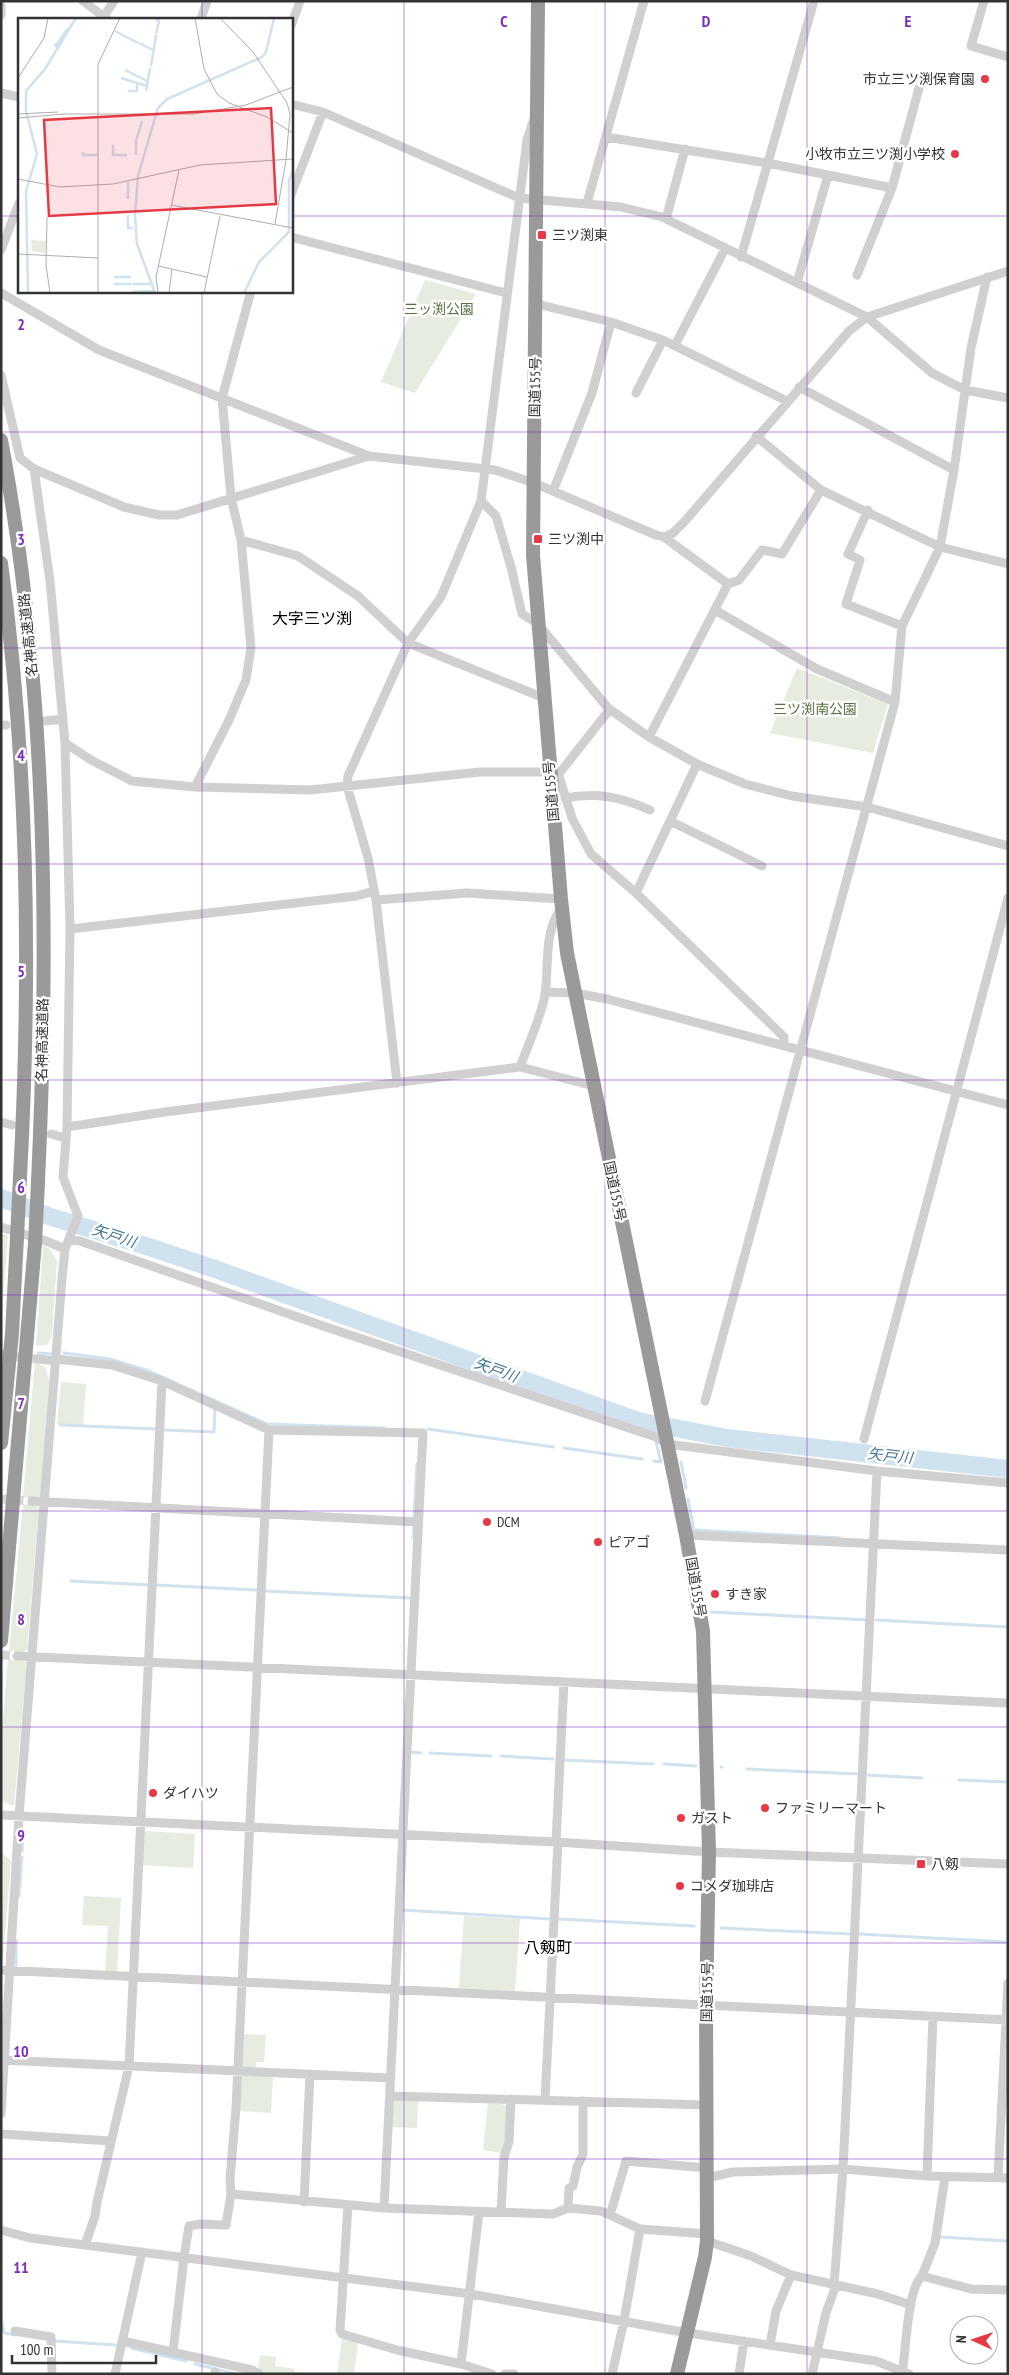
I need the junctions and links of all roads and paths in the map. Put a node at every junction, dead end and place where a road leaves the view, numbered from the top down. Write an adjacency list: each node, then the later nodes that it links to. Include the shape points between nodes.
1 (83, 1): 11 (street)
2 (114, 1): 11 (street)
3 (207, 1): 12 (street)
4 (300, 1): 13 (street)
5 (538, 1): 19 (highway, 国道155号)
6 (644, 1): 21 (street)
7 (814, 1): 23 (street)
8 (984, 1): 14 (street, via 971,46)
9 (1, 6): 10 (street)
10 (1, 15)
11 (104, 18)
12 (202, 18)
13 (292, 23)
14 (1008, 57)
15 (918, 88): 25 (street)
16 (1, 93): 17 (street)
17 (18, 97)
18 (292, 104): 20 (street)
19 (539, 105): 27 (street, via 527,140); 28 (highway, 国道155号)
20 (323, 112): 26 (street); 27 (street)
21 (606, 137): 22 (street); 29 (street)
22 (685, 149): 23 (street); 31 (street)
23 (767, 163): 24 (street); 35 (street)
24 (828, 175): 25 (street); 39 (street)
25 (892, 188): 37 (street)
26 (292, 192)
27 (519, 198): 28 (street); 41 (street)
28 (538, 199): 29 (street); 43 (highway, 国道155号)
29 (587, 203): 31 (street)
30 (18, 206): 34 (street)
31 (666, 218): 33 (street)
32 (292, 237): 41 (street)
33 (725, 249): 35 (street); 47 (street)
34 (1, 250)
35 (741, 257): 39 (street)
36 (1008, 271): 38 (street)
37 (856, 276)
38 (987, 278): 44 (street); 50 (street)
39 (797, 283): 44 (street)
40 (252, 292): 52 (street)
41 (506, 292): 60 (street)
42 (1, 293): 52 (street, via 99,350)
43 (536, 304): 45 (street); 63 (highway, 国道155号)
44 (867, 317): 49 (street, via 849,331); 50 (street, via 932,373)
45 (611, 322): 46 (street); 65 (street, via 592,393)
46 (663, 340): 47 (street); 51 (street)
47 (675, 345): 54 (street)
48 (1, 375): 59 (street)
49 (799, 387): 54 (street); 62 (street)
50 (965, 390): 53 (street); 62 (street)
51 (636, 394)
52 (222, 398): 57 (street); 66 (street)
53 (1008, 398)
54 (787, 401): 55 (street)
55 (756, 436): 64 (street); 69 (street, via 685,521 673,533)
56 (1, 440): 58 (highway, 名神高速道路, bridge)
57 (369, 456): 60 (street); 66 (street)
58 (3, 458): 59 (street); 136 (highway, 名神高速道路, bridge, via 22,582 32,681 40,803 44,955 38,1182)
59 (20, 458): 61 (street)
60 (486, 468): 63 (street); 67 (street)
61 (34, 469): 66 (street, via 124,506 159,515 177,515); 82 (street, via 50,581)
62 (954, 470): 71 (street)
63 (534, 483): 65 (street); 76 (highway, 国道155号, via 533,555)
64 (821, 490): 68 (street); 74 (street, via 782,554 762,550 739,580)
65 (553, 491): 69 (street)
66 (231, 497): 70 (street)
67 (481, 501): 76 (street, via 496,516 522,614); 78 (street, via 442,598)
68 (868, 510): 71 (street); 77 (street, via 848,554 860,560 846,604)
69 (664, 536): 74 (street)
70 (241, 540): 78 (street, via 298,556 358,596); 89 (street, via 251,648 246,680)
71 (940, 546): 73 (street); 77 (street)
72 (1, 563): 125 (highway, 名神高速道路, bridge, via 14,682 27,956 12,1334)
73 (1008, 564)
74 (728, 584): 75 (street)
75 (715, 610): 80 (street, via 817,669); 84 (street)
76 (538, 624): 79 (highway, 国道155号); 81 (street)
77 (902, 626): 80 (street)
78 (408, 643): 79 (street); 88 (street, via 348,776)
79 (544, 698): 87 (highway, 国道155号)
80 (895, 702): 91 (street)
81 (610, 709): 84 (street); 87 (street)
82 (63, 719): 83 (street); 85 (street)
83 (44, 721)
84 (649, 737): 86 (street)
85 (65, 743): 89 (street, via 132,781); 100 (street)
86 (697, 764): 91 (street, via 745,784 792,796); 93 (street)
87 (554, 773): 88 (street, via 480,772); 90 (street); 99 (highway, 国道155号)
88 (347, 786): 89 (street, via 310,790); 97 (street)
89 (195, 787)
90 (565, 798): 92 (street, via 584,794 607,795); 96 (street, via 591,854)
91 (867, 807): 94 (street); 104 (street)
92 (650, 810)
93 (670, 821): 95 (street); 96 (street)
94 (1008, 846)
95 (762, 866)
96 (636, 893): 103 (street, via 784,1036)
97 (375, 895): 99 (street, via 467,893); 100 (street); 106 (street)
98 (1008, 898): 108 (street)
99 (562, 905): 101 (street, via 555,919 547,954); 102 (highway, 国道155号)
100 (70, 929): 112 (street)
101 (545, 992): 102 (street); 105 (street)
102 (575, 993): 103 (street, via 607,998); 107 (highway, 国道155号)
103 (784, 1044): 104 (street)
104 (801, 1049): 108 (street); 121 (street)
105 (520, 1067): 106 (street); 107 (street)
106 (397, 1083): 112 (street)
107 (594, 1086): 124 (highway, 国道155号)
108 (955, 1090): 109 (street); 123 (street)
109 (1008, 1105)
110 (1, 1122): 111 (street)
111 (12, 1124)
112 (67, 1127): 114 (street)
113 (50, 1134): 114 (street)
114 (65, 1138): 116 (street, via 63,1178 78,1216)
115 (1, 1227): 117 (street)
116 (70, 1239): 117 (street); 124 (street)
117 (65, 1249): 119 (street)
118 (38, 1359): 119 (street)
119 (56, 1360): 120 (street, via 112,1365); 129 (street)
120 (162, 1380): 122 (street); 130 (street)
121 (705, 1402)
122 (269, 1430): 131 (street); 132 (street, via 423,1433)
123 (864, 1439)
124 (666, 1442): 126 (street); 133 (highway, 国道155号)
125 (1, 1443)
126 (877, 1471): 127 (street); 134 (street)
127 (1008, 1483)
128 (32, 1501): 129 (street)
129 (44, 1502): 130 (street); 138 (street)
130 (156, 1508): 131 (street); 139 (street)
131 (264, 1514): 132 (street); 140 (street)
132 (418, 1522): 141 (street)
133 (686, 1534): 134 (street); 143 (highway, 国道155号, via 703,1631)
134 (874, 1544): 135 (street); 144 (street)
135 (1008, 1550)
136 (1, 1641)
137 (17, 1656): 138 (street)
138 (31, 1657): 139 (street); 147 (street)
139 (148, 1663): 140 (street); 148 (street)
140 (257, 1668): 141 (street); 149 (street)
141 (410, 1675): 142 (street); 150 (street)
142 (564, 1682): 143 (street); 151 (street)
143 (706, 1688): 144 (street); 152 (highway, 国道155号)
144 (867, 1696): 145 (street); 153 (street)
145 (1008, 1703)
146 (1, 1815): 147 (street)
147 (19, 1816): 148 (street); 155 (street)
148 (140, 1822): 149 (street); 156 (street)
149 (249, 1827): 150 (street); 158 (street)
150 (402, 1834): 151 (street); 159 (street)
151 (557, 1842): 152 (street); 160 (street)
152 (709, 1852): 153 (street); 161 (highway, 国道155号)
153 (860, 1858): 154 (street); 162 (street)
154 (1008, 1864)
155 (5, 1971): 156 (street); 165 (street)
156 (133, 1978): 158 (street); 166 (street)
157 (1008, 1983): 164 (street)
158 (242, 1984): 159 (street); 167 (street)
159 (394, 1990): 160 (street); 169 (street)
160 (550, 1997): 161 (street); 172 (street)
161 (706, 2004): 162 (street); 174 (highway, 国道155号)
162 (851, 2012): 163 (street); 178 (street)
163 (933, 2016): 164 (street); 180 (street)
164 (1007, 2020): 182 (street)
165 (3, 2060): 166 (street); 175 (street)
166 (130, 2066): 167 (street); 177 (street)
167 (238, 2071): 168 (street); 184 (street)
168 (310, 2074): 169 (street); 185 (street)
169 (390, 2078): 170 (street)
170 (390, 2096): 171 (street); 187 (street)
171 (511, 2099): 172 (street); 189 (street)
172 (545, 2100): 173 (street)
173 (582, 2102): 174 (street); 188 (street, via 584,2154 573,2186 569,2188)
174 (707, 2105): 179 (highway, 国道155号)
175 (1, 2114)
176 (1, 2134): 177 (street)
177 (112, 2141): 195 (street, via 96,2216)
178 (843, 2169): 179 (street); 180 (street); 201 (street)
179 (707, 2173): 191 (street, via 626,2160); 194 (highway, 国道155号)
180 (927, 2176): 181 (street)
181 (945, 2177): 182 (street); 199 (street, via 935,2243)
182 (998, 2177): 183 (street)
183 (1008, 2178)
184 (231, 2194): 185 (street); 197 (street, via 226,2225 188,2226)
185 (304, 2202): 186 (street)
186 (348, 2205): 187 (street); 200 (street)
187 (384, 2208): 190 (street)
188 (568, 2208): 189 (street, via 552,2214); 191 (street)
189 (502, 2211): 190 (street)
190 (479, 2212): 203 (street)
191 (610, 2215): 192 (street)
192 (640, 2229): 194 (street); 205 (street)
193 (1, 2230): 195 (street, via 30,2238)
194 (707, 2237): 198 (street); 207 (highway, 国道155号)
195 (85, 2245): 196 (street)
196 (142, 2252): 197 (street); 208 (street)
197 (184, 2257): 200 (street); 211 (street)
198 (791, 2275): 201 (street); 210 (street, via 776,2311)
199 (922, 2276): 202 (street, via 971,2289); 204 (street, via 918,2279)
200 (344, 2277): 203 (street); 213 (street, via 342,2334)
201 (835, 2285): 204 (street); 212 (street)
202 (1008, 2290)
203 (471, 2294): 205 (street); 213 (street)
204 (911, 2305): 214 (street)
205 (624, 2321): 207 (street); 222 (street)
206 (15, 2331): 215 (street, via 51,2337)
207 (688, 2333): 209 (street); 223 (highway, 国道155号)
208 (122, 2341): 211 (street); 216 (street)
209 (744, 2341): 210 (street); 224 (street)
210 (770, 2345): 212 (street)
211 (173, 2352): 217 (street)
212 (816, 2352): 214 (street, via 876,2361); 225 (street)
213 (462, 2364): 218 (street); 219 (street)
214 (904, 2373)
215 (52, 2374)
216 (115, 2374)
217 (259, 2374)
218 (460, 2374)
219 (492, 2374)
220 (504, 2374): 221 (street)
221 (514, 2374)
222 (612, 2374)
223 (677, 2374)
224 (739, 2374)
225 (812, 2374)

